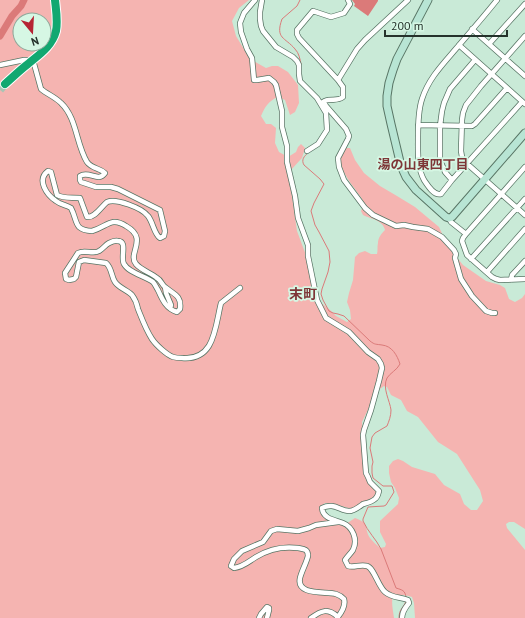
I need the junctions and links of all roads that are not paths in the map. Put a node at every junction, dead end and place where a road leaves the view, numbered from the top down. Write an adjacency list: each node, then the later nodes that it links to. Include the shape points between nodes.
1 (55, 0): 14 (highway, via 56,31 48,46)
2 (255, 0): 50 (street, via 244,13 240,27 252,58 254,80 270,78 276,85 282,111 282,127 288,146 287,162 298,218 308,245 317,300 326,318 349,332 378,359 382,368 363,436 368,477 379,493 375,499 353,511 334,506 322,508 323,514)
3 (262, 0): 23 (street, via 260,19 263,31 276,47 297,61 300,81)
4 (348, 0): 20 (street, via 350,4 344,13 331,17 313,11 297,30 299,38)
5 (408, 0): 20 (street, via 365,40)
6 (428, 0): 38 (street, via 397,59 388,83 387,106 400,166 406,177 422,196)
7 (497, 0): 9 (street)
8 (525, 4): 11 (street)
9 (472, 29): 11 (street); 12 (street)
10 (525, 36): 13 (street)
11 (489, 44): 13 (street)
12 (459, 45): 15 (street); 25 (street, via 425,89)
13 (505, 59): 18 (street); 19 (street)
14 (33, 60): 16 (street); 21 (highway); 46 (street, via 41,89 67,109 88,163 105,174 102,177 82,174 81,182 96,187 111,187 157,208 161,213 164,236 160,238 157,235 145,213 125,203 109,200 92,217 87,218 80,198 57,195 51,172 45,173 43,185 54,200 71,208 77,225 81,228 92,231 116,221 128,226 137,236 134,259 136,264 158,278)
15 (475, 60): 18 (street); 26 (street, via 450,89 444,103)
16 (0, 65)
17 (525, 68): 19 (street)
18 (492, 74): 22 (street); 27 (street, via 466,105)
19 (523, 74)
20 (338, 80): 23 (street, via 343,87 343,97)
21 (5, 84)
22 (507, 88): 24 (street); 27 (street, via 475,124)
23 (322, 101): 29 (street, via 327,130 318,144); 49 (street, via 348,132 348,139 339,154 338,167 344,180 365,208 396,226 428,229 442,237 454,250 461,279 472,296 486,311)
24 (524, 103): 30 (street)
25 (418, 125): 26 (street); 33 (street, via 418,162 426,182 439,195)
26 (440, 126): 27 (street); 33 (street, via 440,160)
27 (462, 127): 30 (street, via 462,157)
28 (525, 132): 32 (street)
29 (307, 151)
30 (467, 164): 32 (street); 33 (street)
31 (525, 167): 34 (street)
32 (484, 179): 34 (street); 38 (street)
33 (452, 180)
34 (502, 194): 36 (street); 40 (street)
35 (525, 199): 36 (street)
36 (517, 208): 37 (street); 41 (street)
37 (525, 215)
38 (449, 218): 40 (street)
39 (525, 230): 43 (street)
40 (466, 234): 41 (street, via 462,241 467,255)
41 (472, 259): 43 (street)
42 (525, 261): 45 (street)
43 (487, 272): 45 (street, via 496,279)
44 (525, 279): 45 (street)
45 (510, 280)
46 (165, 287): 48 (street); 48 (street, via 175,294 181,305 177,312)
47 (240, 288): 48 (street, via 221,303 214,334 204,353 193,358 175,358 158,347 152,339 132,296 116,284 109,265 84,260 79,262 74,279 66,279 65,273 81,251 99,251 109,242 121,241 124,246 125,266 152,281)
48 (170, 308)
49 (495, 313)
50 (340, 522): 54 (street, via 316,525 298,531 271,531 263,542 242,550 231,566 239,568 275,548 303,549 307,551 308,556 300,584 310,591 340,595 345,606); 55 (street, via 353,531 355,539 353,549 345,560 348,566 368,566 385,592 408,600)
51 (259, 618): 52 (street, via 267,607)
52 (267, 618)
53 (311, 618): 54 (street, via 323,611 332,611)
54 (338, 618)
55 (402, 618)

